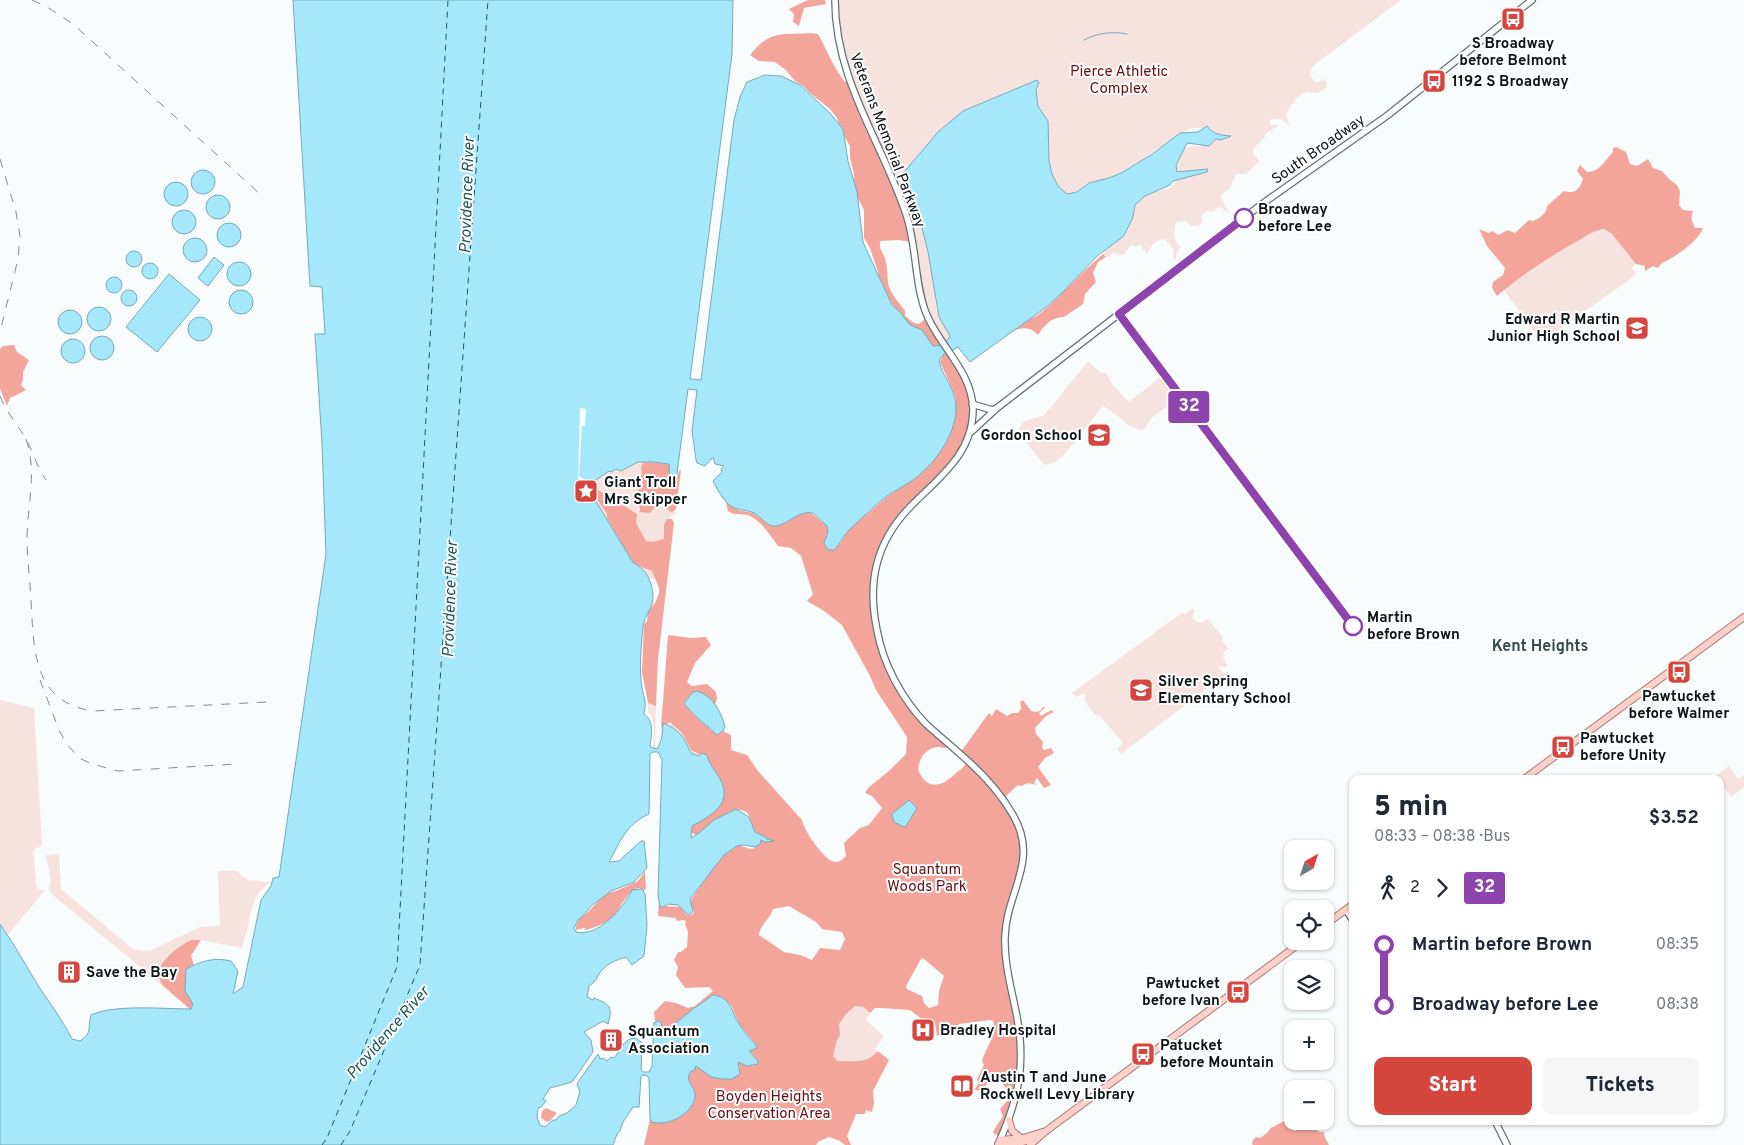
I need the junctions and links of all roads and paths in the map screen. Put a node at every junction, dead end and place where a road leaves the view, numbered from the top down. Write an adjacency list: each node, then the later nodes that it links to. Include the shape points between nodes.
1 (835, 0): 3 (main road, Veterans Memorial Parkway, via 838,42 844,65 906,212 922,301 929,320 964,377)
2 (1532, 0): 4 (main road, South Broadway, via 1388,115 1262,204)
3 (972, 404): 4 (main road, via 992,410); 5 (main road, Veterans Memorial Parkway)
4 (997, 408): 5 (main road, South Broadway)
5 (969, 433): 13 (main road, Veterans Memorial Parkway, via 952,464 894,525 882,546 874,580 873,608 880,644 898,685 924,721 990,784 1014,817 1023,839 1021,878 1005,932 1006,961 1022,1052 1019,1086)
6 (1744, 617): 7 (main road)
7 (1529, 775)
8 (1349, 908): 9 (main road)
9 (1346, 910): 10 (main road); 11 (main road)
10 (1349, 914)
11 (1334, 919)
12 (1292, 950): 15 (main road)
13 (1009, 1120): 16 (main road, via 1013,1132); 17 (main road, Veterans Memorial Parkway)
14 (1497, 1125): 19 (main road)
15 (1044, 1134): 16 (main road); 17 (main road, via 1020,1144); 18 (main road)
16 (1022, 1138): 17 (main road)
17 (998, 1143)
18 (1030, 1145)
19 (1507, 1145)

